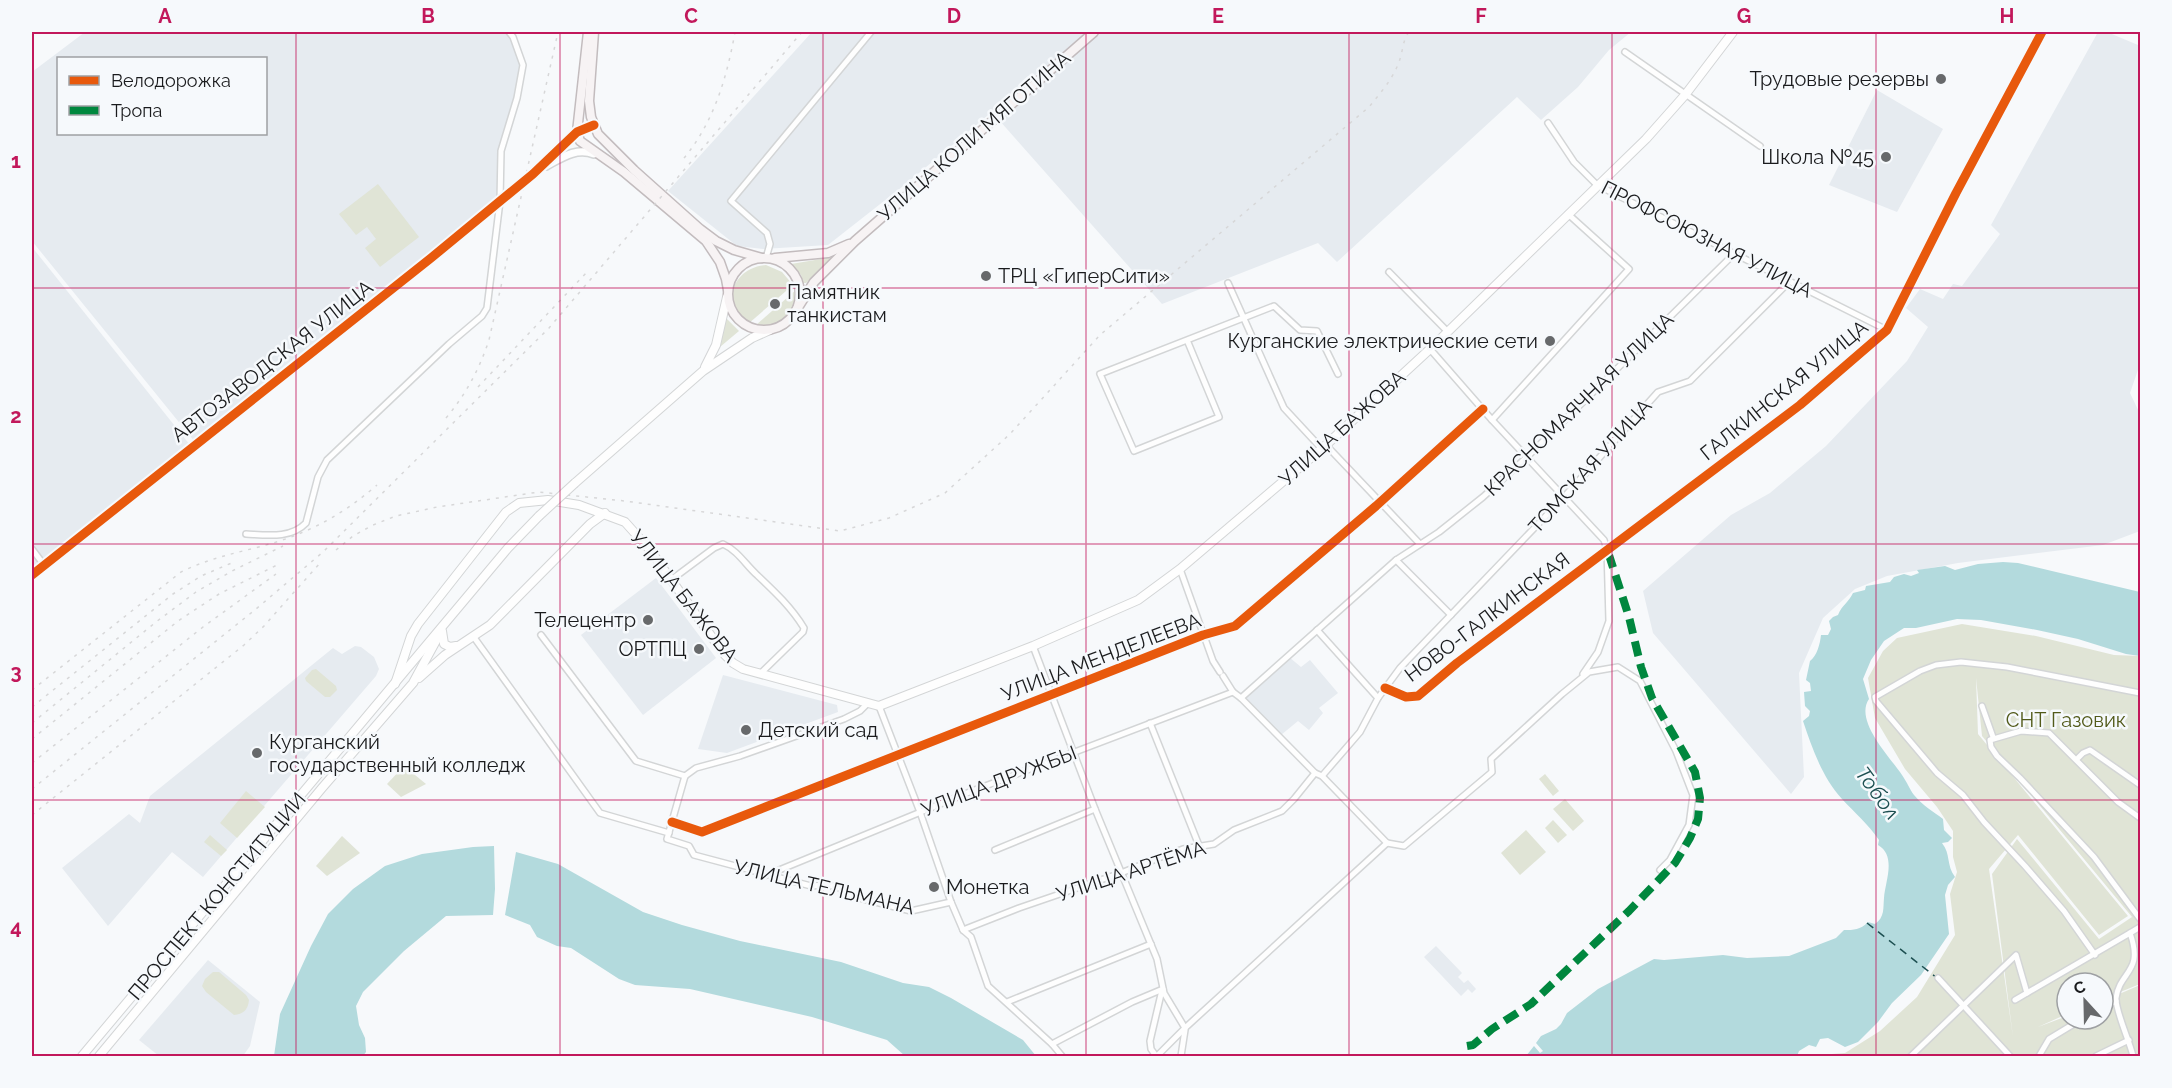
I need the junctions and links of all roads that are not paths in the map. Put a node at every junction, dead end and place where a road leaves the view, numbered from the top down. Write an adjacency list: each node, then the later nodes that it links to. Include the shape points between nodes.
1 (509, 32): 19 (street, via 523,65 501,151)
2 (588, 32): 10 (main road)
3 (594, 32): 12 (main road, via 588,101)
4 (872, 32): 23 (street, via 731,201 767,233 770,244)
5 (1094, 32): 21 (main road, УЛИЦА КОЛИ МЯГОТИНА)
6 (1733, 32): 9 (main road, УЛИЦА БАЖОВА)
7 (2042, 32): 31 (street, ГАЛКИНСКАЯ УЛИЦА)
8 (1625, 52): 9 (street)
9 (1685, 95): 15 (street); 18 (main road, УЛИЦА БАЖОВА)
10 (580, 118): 13 (main road); 14 (street)
11 (1548, 123): 18 (street, ПРОФСОЮЗНАЯ УЛИЦА, via 1574,162)
12 (594, 126): 13 (street); 23 (main road, via 634,170 700,229 734,250)
13 (578, 132): 14 (street); 16 (main road, via 580,141)
14 (570, 139): 17 (street)
15 (1760, 146)
16 (603, 157): 17 (street, via 579,151); 27 (main road, via 706,241 720,262)
17 (533, 174): 19 (street, АВТОЗАВОДСКАЯ УЛИЦА)
18 (1597, 185): 20 (main road, УЛИЦА БАЖОВА); 22 (street, ПРОФСОЮЗНАЯ УЛИЦА)
19 (500, 201): 44 (street, via 486,311 327,460 302,528 279,535); 49 (street, АВТОЗАВОДСКАЯ УЛИЦА)
20 (1568, 214): 32 (main road, УЛИЦА БАЖОВА); 38 (street, via 1629,269)
21 (855, 241): 23 (main road, УЛИЦА КОЛИ МЯГОТИНА, via 828,253); 28 (main road, УЛИЦА КОЛИ МЯГОТИНА, via 814,282)
22 (1734, 254): 25 (street, ПРОФСОЮЗНАЯ УЛИЦА); 40 (street, КРАСНОМАЯЧНАЯ УЛИЦА)
23 (766, 258): 27 (main road, via 748,261 736,270); 28 (main road, via 787,266 795,274 800,291)
24 (1389, 273): 32 (street)
25 (1789, 282): 31 (street, ПРОФСОЮЗНАЯ УЛИЦА); 41 (street, ТОМСКАЯ УЛИЦА, via 1690,381 1658,392)
26 (1228, 283): 29 (street)
27 (727, 294): 30 (main road, via 733,313 743,324); 35 (main road, ПРОСПЕКТ КОНСТИТУЦИИ, via 716,345)
28 (797, 309): 30 (main road, via 786,323)
29 (1244, 318): 33 (street); 36 (street, via 1274,306 1300,330 1317,331); 39 (street, via 1284,408)
30 (770, 330): 35 (main road, ПРОСПЕКТ КОНСТИТУЦИИ, via 744,342)
31 (1887, 330): 47 (street, ГАЛКИНСКАЯ УЛИЦА, via 1800,405)
32 (1447, 332): 34 (main road, УЛИЦА БАЖОВА)
33 (1187, 340): 33 (street, via 1219,417 1134,451 1100,375)
34 (1430, 349): 37 (street); 39 (main road, УЛИЦА БАЖОВА)
35 (703, 370): 54 (main road, ПРОСПЕКТ КОНСТИТУЦИИ, bridge, via 539,516)
36 (1338, 374)
37 (1484, 409): 38 (street); 42 (street, УЛИЦА МЕНДЕЛЕЕВА)
38 (1492, 420): 40 (street)
39 (1324, 447): 42 (street); 50 (main road, УЛИЦА БАЖОВА)
40 (1527, 457): 41 (street); 45 (street, КРАСНОМАЯЧНАЯ УЛИЦА, via 1483,497)
41 (1565, 496): 47 (street, via 1604,540); 53 (street, ТОМСКАЯ УЛИЦА)
42 (1380, 502): 45 (street); 57 (street, УЛИЦА МЕНДЕЛЕЕВА, via 1235,626)
43 (605, 513): 52 (main road, УЛИЦА БАЖОВА, via 632,528); 58 (main road, via 498,618); 64 (main road, УЛИЦА БАЖОВА, via 548,500 524,501 510,507 414,629)
44 (246, 534)
45 (1419, 545): 48 (street)
46 (32, 549): 49 (street)
47 (1607, 549): 62 (street, via 1609,621 1598,652); 65 (street, НОВО-ГАЛКИНСКАЯ, via 1418,696 1406,697)
48 (1396, 560): 53 (street); 55 (street)
49 (44, 566): 51 (street, АВТОЗАВОДСКАЯ УЛИЦА)
50 (1180, 569): 57 (street); 60 (main road, УЛИЦА БАЖОВА, via 1138,600)
51 (32, 575)
52 (671, 580): 61 (main road, УЛИЦА БАЖОВА, via 724,654 743,669); 61 (street, via 723,544 734,550 782,598 804,628)
53 (1451, 615): 65 (street)
54 (443, 628): 59 (main road, via 442,641 447,646); 63 (main road, ПРОСПЕКТ КОНСТИТУЦИИ); 64 (main road, ПРОСПЕКТ КОНСТИТУЦИИ)
55 (1317, 630): 69 (street); 70 (street)
56 (541, 635): 82 (street, via 636,761)
57 (1203, 635): 66 (street, via 1213,661); 68 (street, УЛИЦА МЕНДЕЛЕЕВА)
58 (473, 636): 59 (main road); 89 (street, УЛИЦА ТЕЛЬМАНА, via 600,813)
59 (463, 642): 63 (main road)
60 (1033, 646): 68 (street); 72 (main road, УЛИЦА БАЖОВА)
61 (760, 674): 71 (main road, УЛИЦА БАЖОВА)
62 (1579, 680): 90 (street, via 1491,759 1491,771 1404,846); 93 (street, via 1589,672 1618,668 1640,681 1677,751 1693,795 1689,825)
63 (413, 683): 75 (main road, ПРОСПЕКТ КОНСТИТУЦИИ)
64 (394, 684): 74 (main road, ПРОСПЕКТ КОНСТИТУЦИИ)
65 (1385, 688): 70 (street)
66 (1233, 692): 69 (street); 76 (street, УЛИЦА ДРУЖБЫ)
67 (2140, 693): 104 (street, via 1961,662 1928,668 1875,697 1937,773 1963,795 2064,911)
68 (1051, 695): 78 (street); 79 (street, УЛИЦА МЕНДЕЛЕЕВА)
69 (1241, 698): 81 (street)
70 (1378, 698): 83 (street, via 1360,732)
71 (868, 703): 72 (main road, УЛИЦА БАЖОВА); 82 (street, via 844,719 696,768)
72 (879, 706): 79 (street)
73 (1982, 706): 77 (street)
74 (376, 707): 75 (main road); 101 (main road, ПРОСПЕКТ КОНСТИТУЦИИ)
75 (386, 714): 102 (main road, ПРОСПЕКТ КОНСТИТУЦИИ)
76 (1150, 723): 78 (street, УЛИЦА ДРУЖБЫ); 91 (street)
77 (1994, 737): 80 (street, via 2021,731 2049,733); 97 (street, via 1989,741 1997,756 2094,857)
78 (1074, 752): 85 (street); 86 (street, УЛИЦА ДРУЖБЫ)
79 (898, 756): 86 (street); 88 (street, УЛИЦА МЕНДЕЛЕЕВА, via 702,832)
80 (2077, 759): 84 (street, via 2090,750); 87 (street, via 2118,802)
81 (1315, 773): 83 (street); 91 (street, УЛИЦА АРТЁМА, via 1282,811 1248,823)
82 (685, 776): 88 (street)
83 (1322, 776): 90 (street)
84 (2140, 785)
85 (1095, 809): 92 (street); 94 (street)
86 (920, 812): 95 (street, УЛИЦА ДРУЖБЫ); 96 (street)
87 (2140, 818)
88 (672, 822): 89 (street)
89 (668, 836): 95 (street, УЛИЦА ТЕЛЬМАНА, via 689,846 694,855)
90 (1387, 843): 112 (street)
91 (1200, 848): 94 (street, УЛИЦА АРТЁМА, via 1183,849)
92 (995, 850)
93 (1660, 870)
94 (1121, 873): 99 (street, УЛИЦА АРТЁМА); 103 (street)
95 (767, 875): 96 (street, УЛИЦА ТЕЛЬМАНА, via 811,886 843,888 848,895 911,911)
96 (951, 902): 99 (street)
97 (2140, 920)
98 (2140, 927): 100 (street)
99 (963, 930): 110 (street, via 971,937 988,986)
100 (2130, 933): 104 (street); 109 (street, via 2133,965)
101 (184, 934): 102 (main road); 116 (main road, ПРОСПЕКТ КОНСТИТУЦИИ)
102 (194, 943): 117 (main road, ПРОСПЕКТ КОНСТИТУЦИИ)
103 (1151, 944): 106 (street); 110 (street)
104 (2095, 955): 107 (street)
105 (1938, 978): 111 (street)
106 (1163, 989): 112 (street); 115 (street); 119 (street, via 1150,1041)
107 (2027, 993): 108 (street); 111 (street, via 2016,956)
108 (2015, 1000)
109 (2116, 1001): 114 (street)
110 (1007, 1002): 115 (street)
111 (1962, 1007): 121 (street); 122 (street)
112 (1185, 1028): 119 (street); 120 (street)
113 (2062, 1031): 123 (street, via 2049,1039)
114 (2129, 1040): 124 (street); 125 (street)
115 (1052, 1044): 118 (street)
116 (82, 1056)
117 (99, 1056)
118 (1062, 1056)
119 (1156, 1056)
120 (1181, 1056)
121 (1911, 1056)
122 (2010, 1056)
123 (2039, 1056)
124 (2096, 1056)
125 (2133, 1056)

